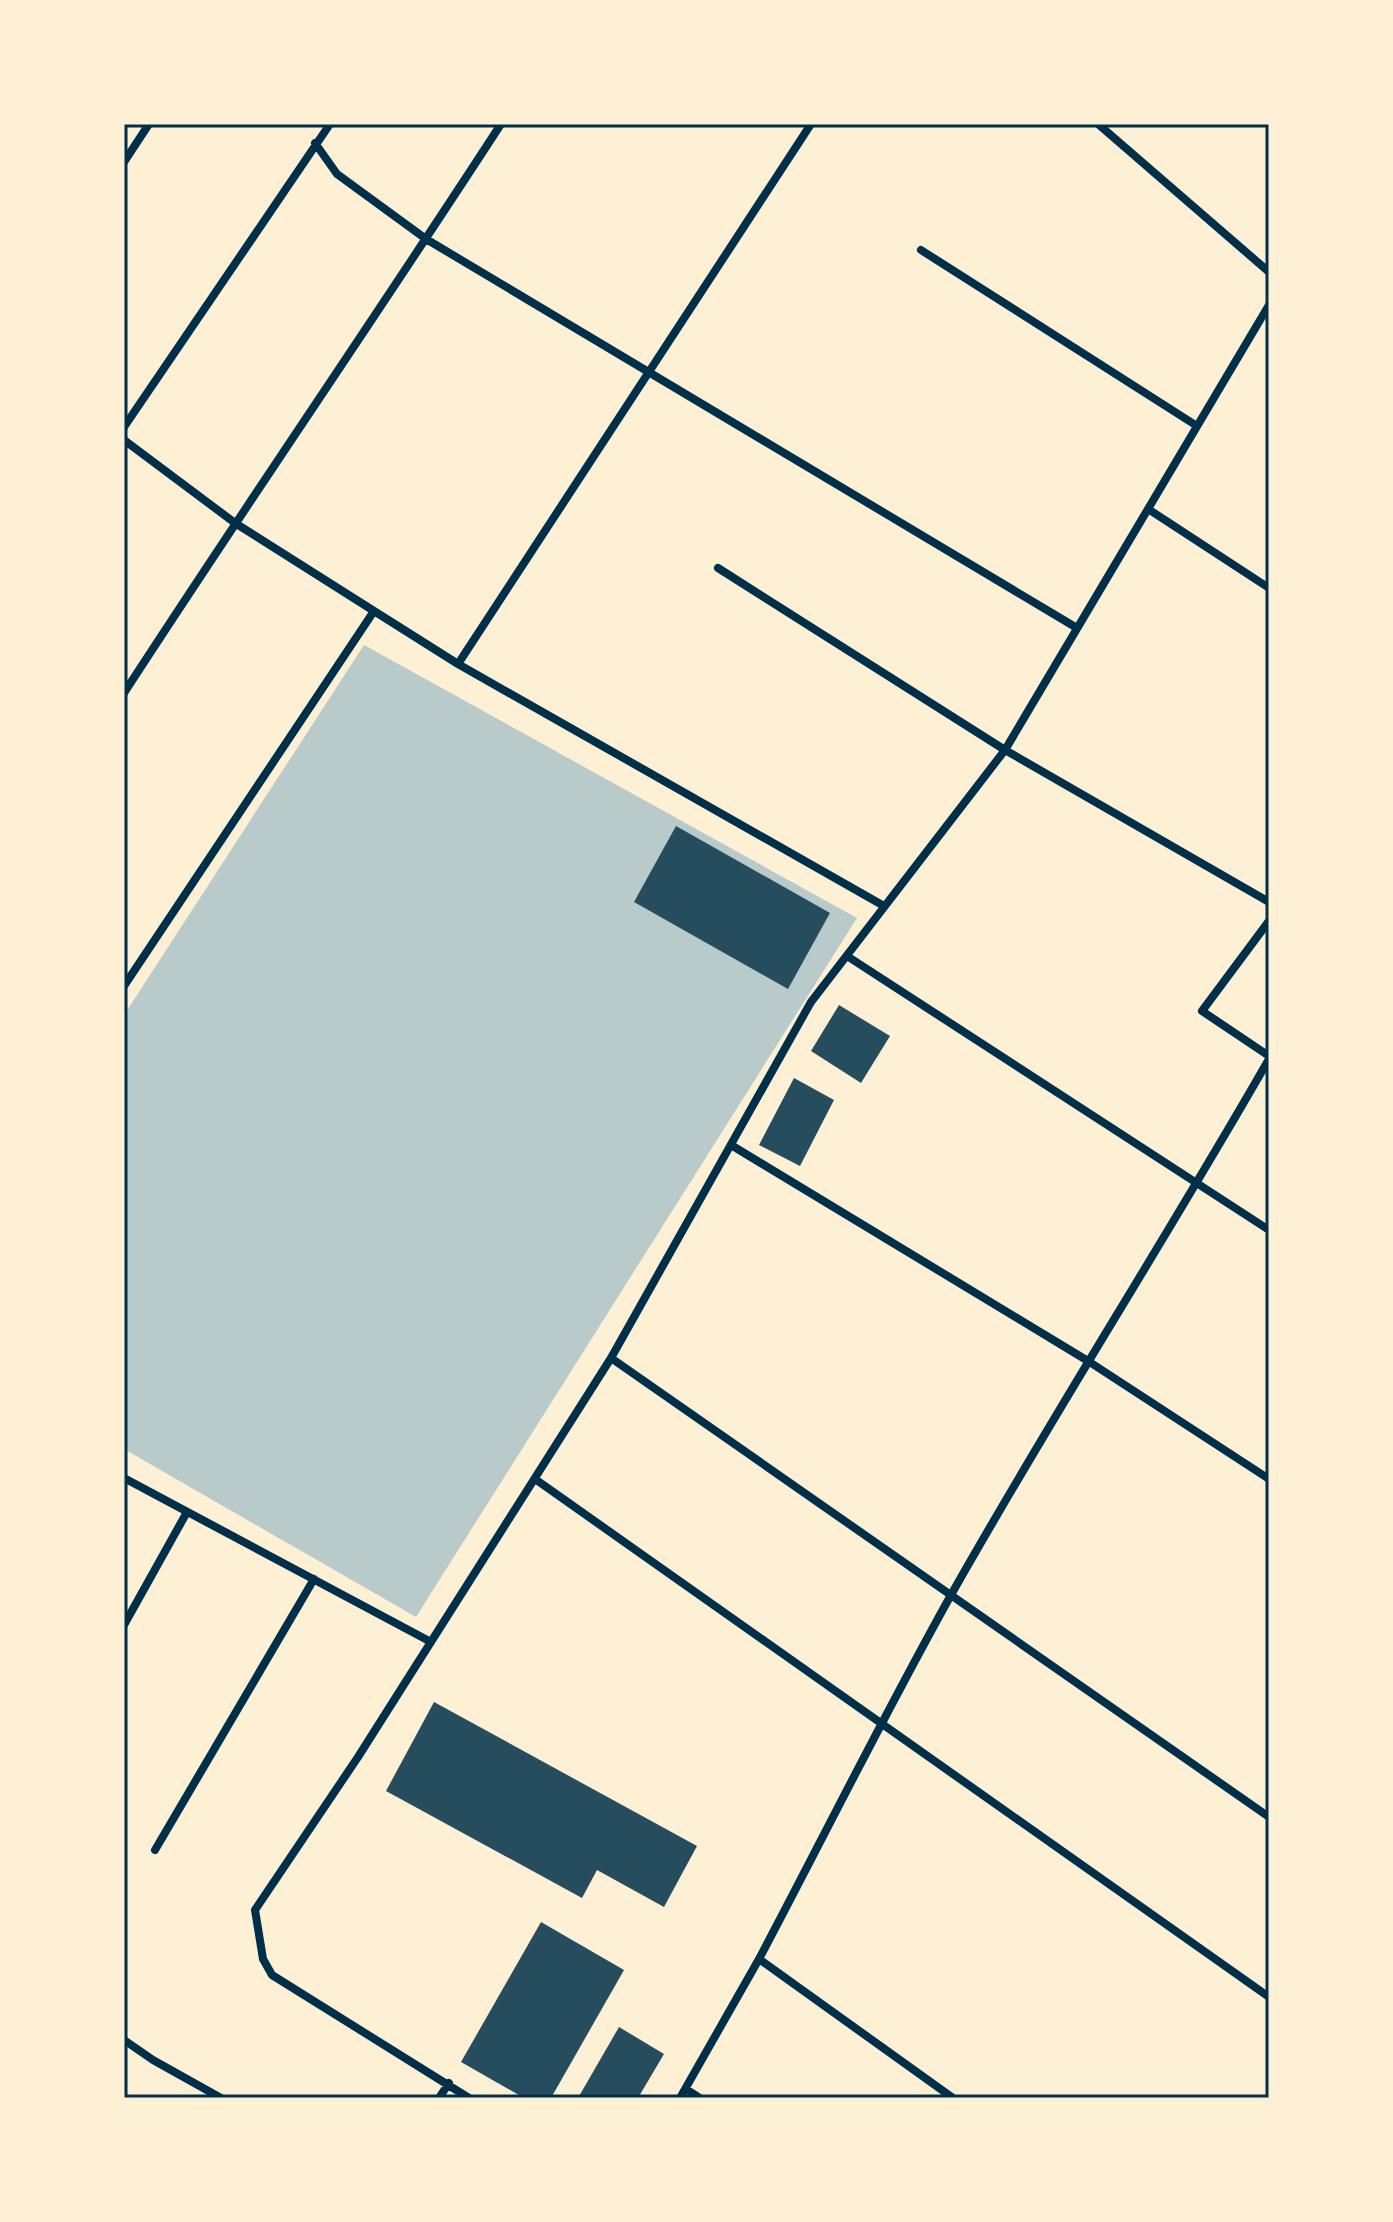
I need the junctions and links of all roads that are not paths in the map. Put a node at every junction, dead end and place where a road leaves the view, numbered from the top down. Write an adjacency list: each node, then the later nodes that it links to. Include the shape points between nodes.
1 (149, 124): 7 (street)
2 (330, 124): 6 (street)
3 (501, 124): 8 (street)
4 (811, 124): 12 (street)
5 (1098, 124): 10 (street)
6 (315, 143): 8 (street, via 337,174); 14 (street)
7 (124, 162)
8 (426, 239): 12 (street); 17 (street)
9 (921, 250): 13 (street)
10 (1269, 272)
11 (1269, 305): 13 (street)
12 (649, 372): 21 (street); 22 (street)
13 (1197, 426): 16 (street)
14 (124, 427)
15 (124, 440): 17 (street)
16 (1148, 509): 19 (street); 21 (street)
17 (235, 523): 20 (street); 23 (street)
18 (718, 568): 24 (street)
19 (1269, 588)
20 (374, 611): 22 (street); 29 (street)
21 (1077, 628): 24 (street)
22 (458, 664): 26 (street)
23 (124, 693)
24 (1005, 750): 25 (street); 26 (street)
25 (1269, 902)
26 (884, 906): 28 (street)
27 (1269, 921): 30 (street, via 1202,1011)
28 (847, 956): 31 (street, via 811,1002); 32 (street)
29 (124, 986)
30 (1269, 1057): 32 (street)
31 (731, 1145): 34 (street); 35 (street)
32 (1198, 1184): 33 (street); 35 (street)
33 (1269, 1230)
34 (611, 1358): 37 (street); 41 (street)
35 (1088, 1361): 38 (street); 41 (street)
36 (124, 1478): 39 (street)
37 (535, 1479): 43 (street); 44 (street)
38 (1269, 1479)
39 (187, 1512): 40 (street); 42 (street)
40 (314, 1579): 43 (street); 46 (street)
41 (951, 1596): 44 (street); 45 (street)
42 (124, 1625)
43 (431, 1642): 50 (street, via 255,1910 263,1959 272,1975)
44 (883, 1724): 47 (street); 48 (street)
45 (1269, 1817)
46 (155, 1850)
47 (759, 1959): 51 (street); 56 (street)
48 (1269, 1997)
49 (124, 2040): 52 (street)
50 (449, 2083): 53 (street); 54 (street)
51 (683, 2094): 55 (street)
52 (221, 2098)
53 (439, 2098)
54 (469, 2098)
55 (700, 2098)
56 (953, 2098)

